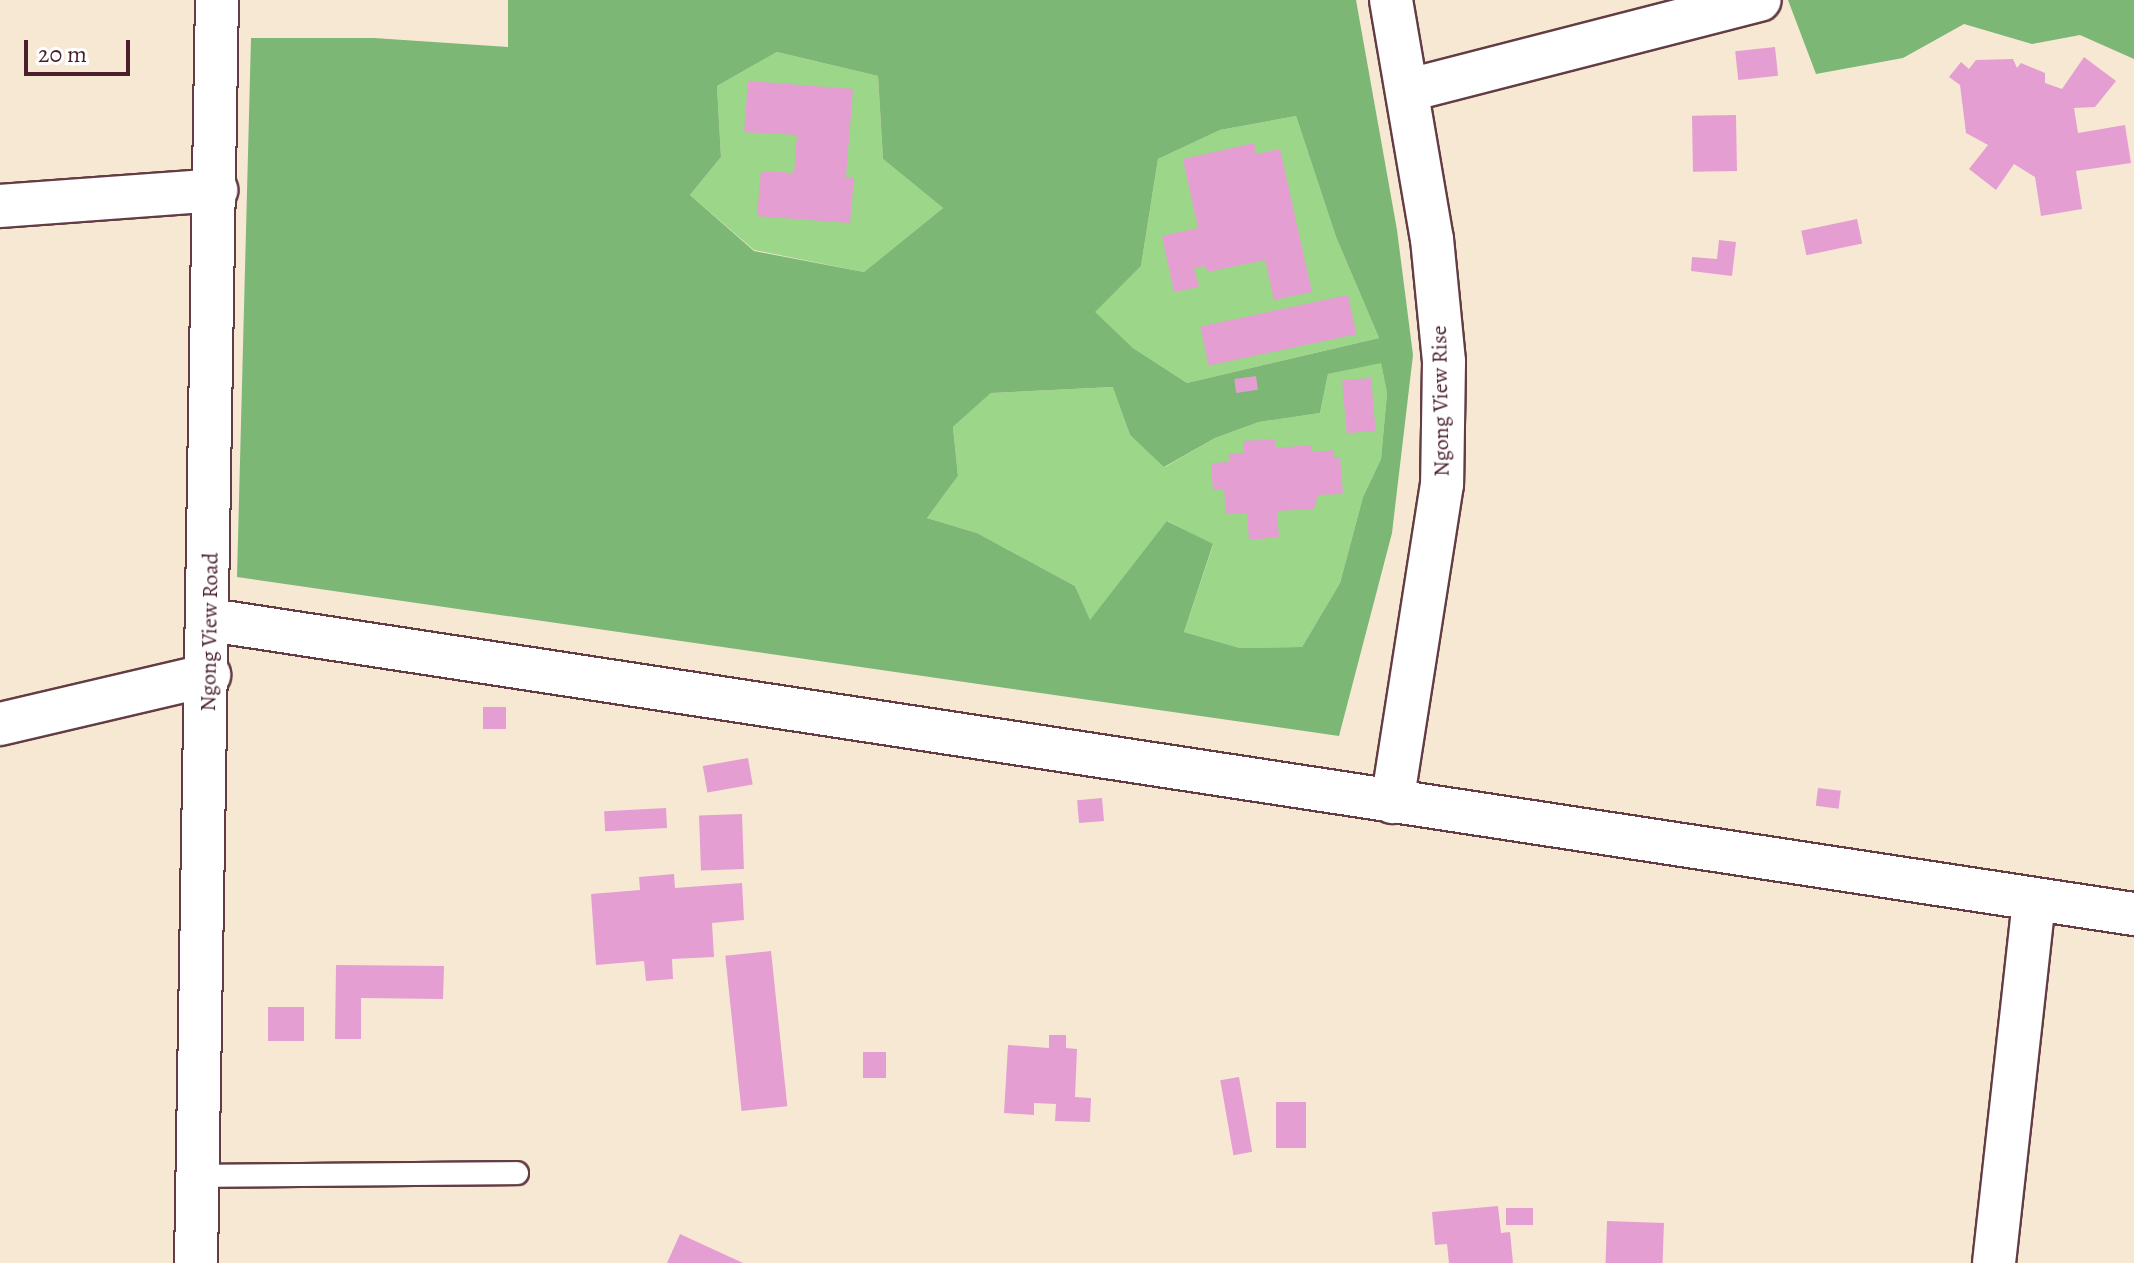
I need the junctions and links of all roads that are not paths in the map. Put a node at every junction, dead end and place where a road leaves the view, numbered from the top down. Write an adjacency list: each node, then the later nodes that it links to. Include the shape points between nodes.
1 (217, 0): 5 (street, Ngong View Road)
2 (1391, 0): 4 (street, Ngong View Rise)
3 (1760, 0): 4 (street)
4 (1409, 90): 10 (street, Ngong View Rise, via 1444,362 1442,484)
5 (216, 190): 6 (street); 7 (street, Ngong View Road)
6 (0, 206)
7 (210, 620): 8 (street, Ngong View Road); 10 (street)
8 (209, 675): 9 (street); 14 (street, Ngong View Road)
9 (0, 724)
10 (1392, 802): 11 (street)
11 (2034, 901): 12 (street); 16 (street)
12 (2134, 914)
13 (517, 1173): 14 (lane)
14 (198, 1176): 15 (street, Ngong View Road)
15 (196, 1263)
16 (1994, 1263)

